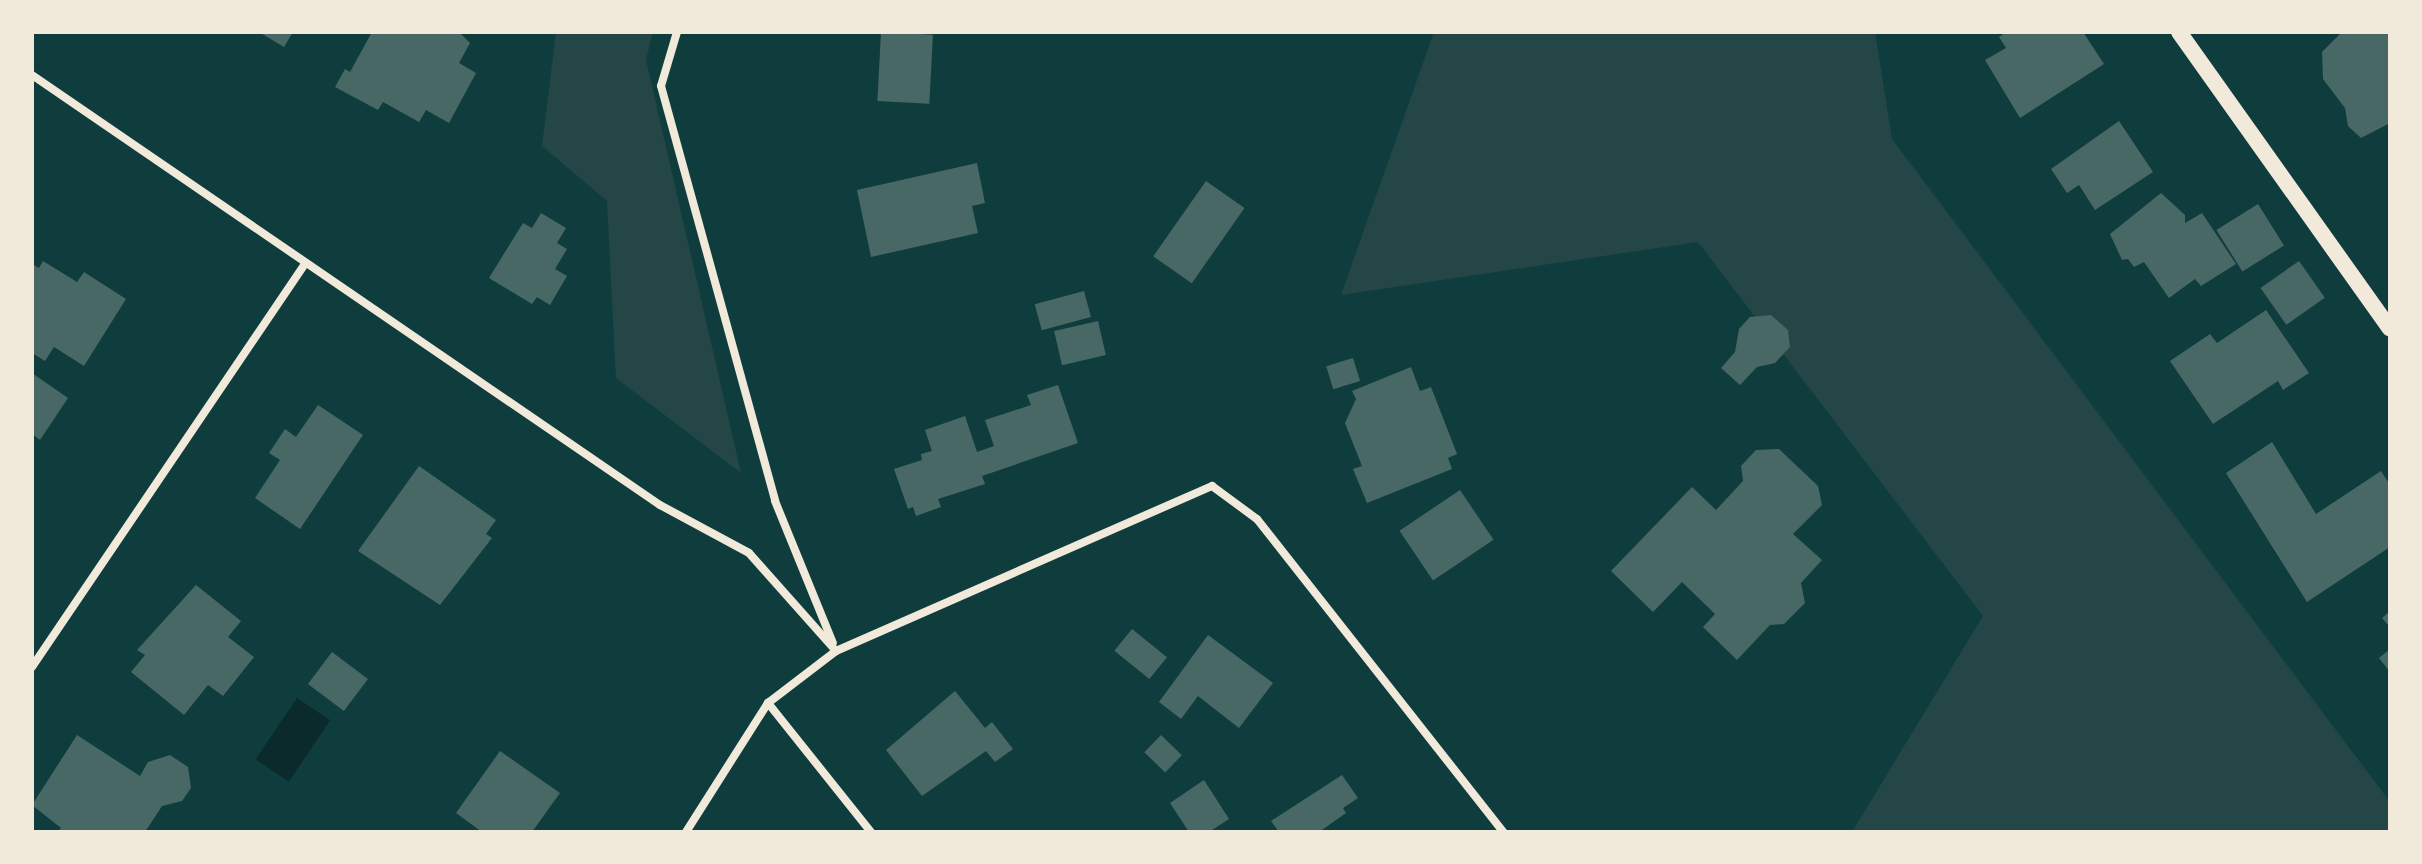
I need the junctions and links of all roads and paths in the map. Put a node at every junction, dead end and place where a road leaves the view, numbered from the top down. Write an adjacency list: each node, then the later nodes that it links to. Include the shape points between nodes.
1 (677, 32): 6 (street, via 661,86 775,501)
2 (2179, 32): 5 (main road)
3 (32, 75): 4 (street)
4 (305, 264): 6 (street, via 660,505 749,553); 7 (street)
5 (2390, 329)
6 (836, 651): 8 (street); 11 (street, via 1212,486 1257,519)
7 (32, 667)
8 (768, 703): 9 (street); 10 (street)
9 (686, 832)
10 (871, 832)
11 (1503, 832)

